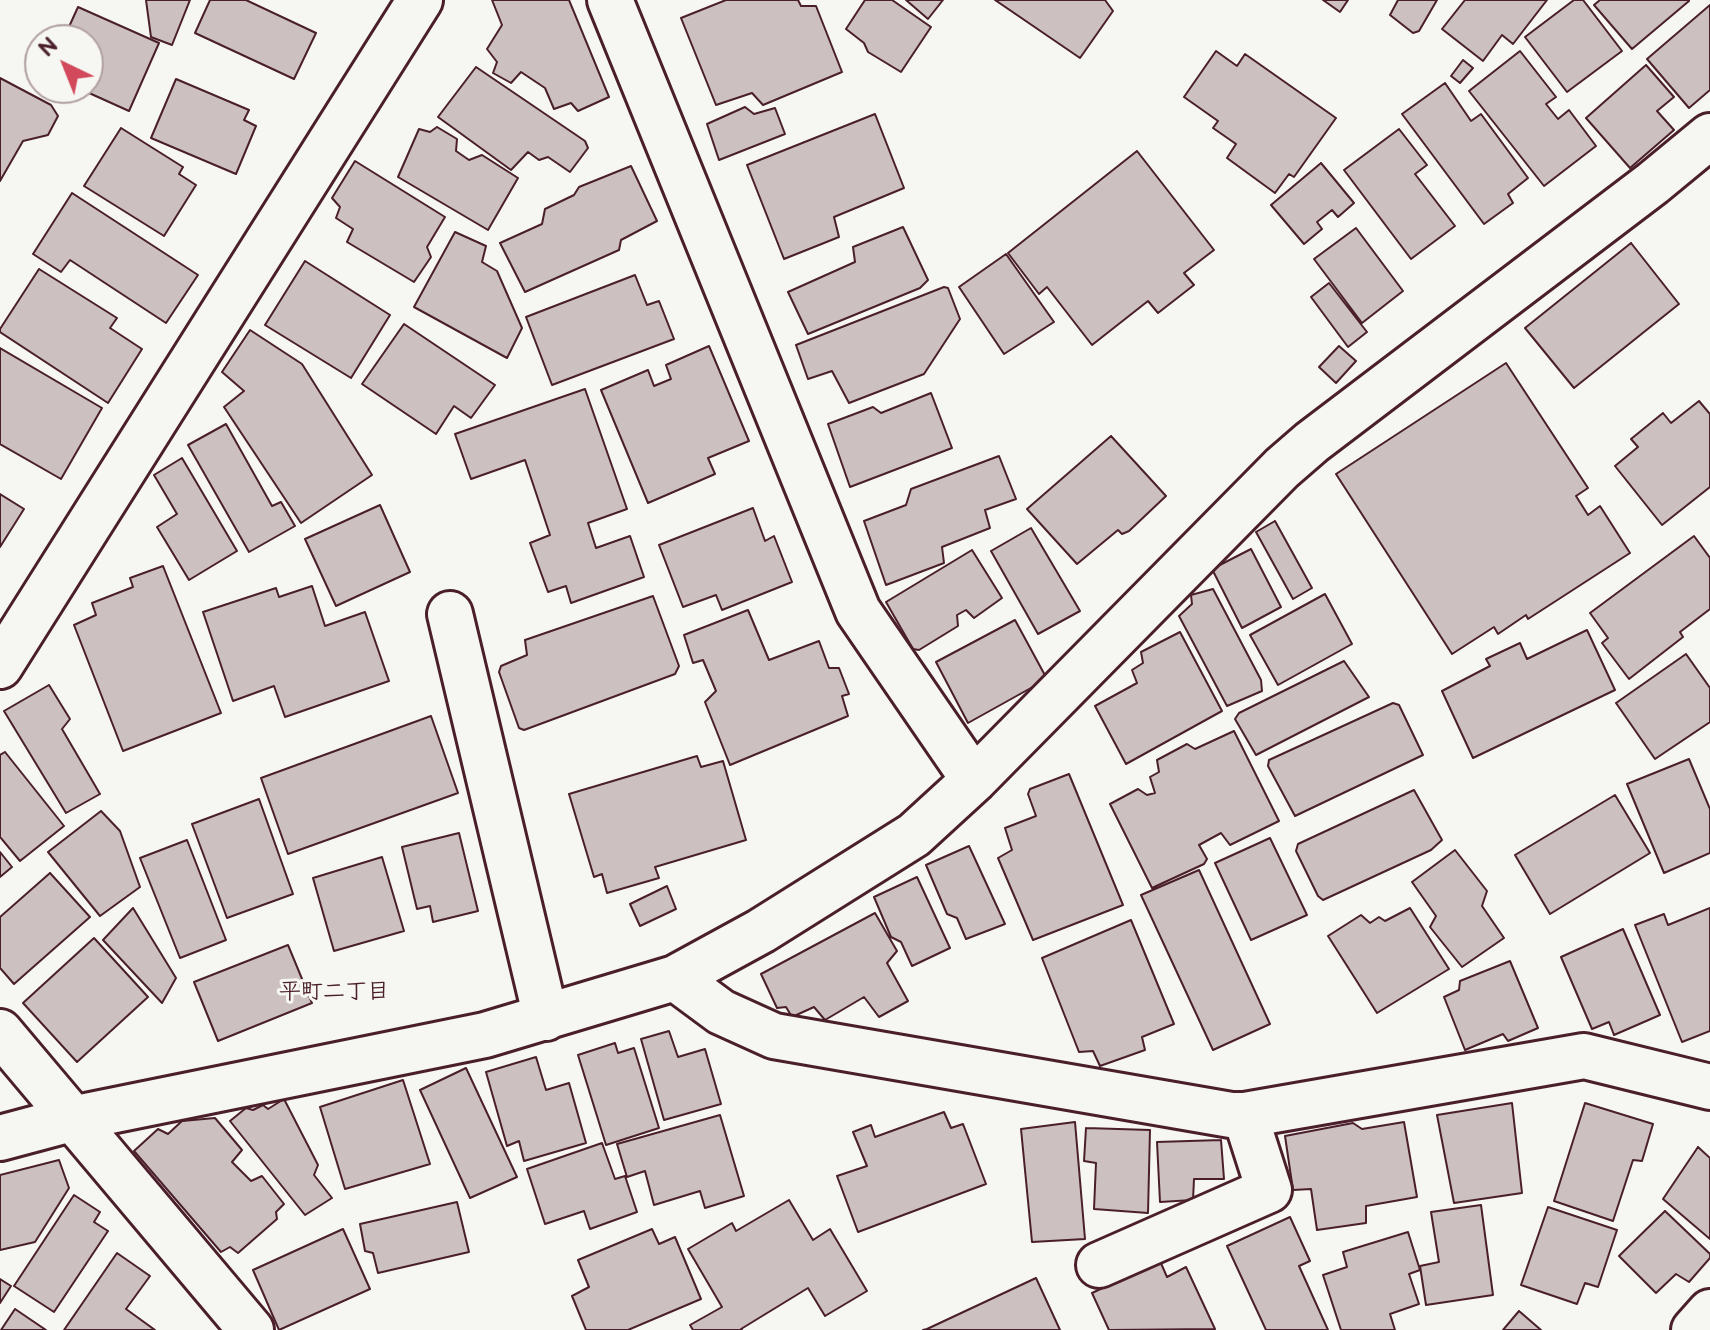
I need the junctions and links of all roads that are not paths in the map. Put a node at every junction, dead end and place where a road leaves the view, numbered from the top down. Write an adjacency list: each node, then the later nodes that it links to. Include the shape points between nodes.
1 (420, 0): 5 (street)
2 (610, 0): 6 (street, via 858,611)
3 (1710, 136): 6 (street, via 1282,468)
4 (450, 614): 8 (street)
5 (0, 666)
6 (974, 780): 7 (street, via 914,835)
7 (675, 978): 8 (street); 11 (street, via 721,1012 774,1036)
8 (546, 1018): 12 (street)
9 (0, 1032): 12 (street)
10 (1710, 1087): 11 (street, via 1584,1056)
11 (1245, 1115): 14 (street, via 1269,1190)
12 (71, 1119): 13 (street); 16 (street)
13 (0, 1138)
14 (1099, 1265)
15 (1710, 1312): 17 (street)
16 (251, 1330)
17 (1694, 1330)

